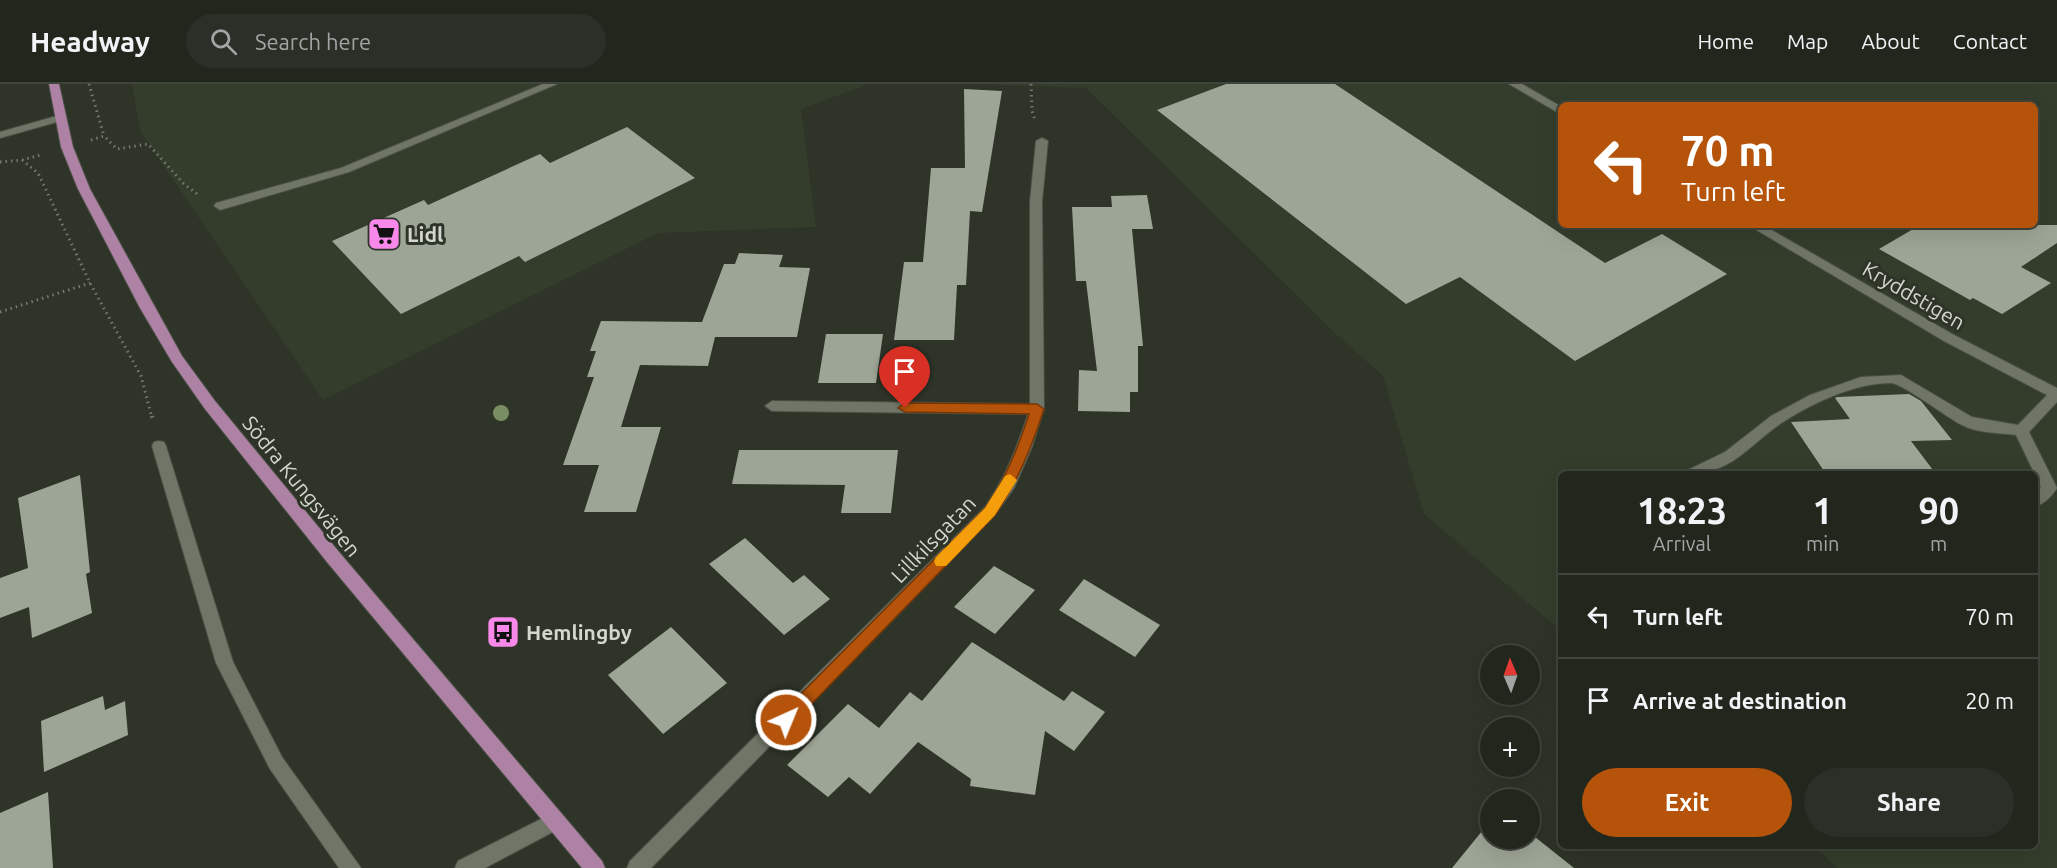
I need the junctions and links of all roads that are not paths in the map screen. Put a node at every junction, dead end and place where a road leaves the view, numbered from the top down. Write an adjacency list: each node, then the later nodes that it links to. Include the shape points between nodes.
1 (54, 84): 5 (main road, Södra Kungsvägen)
2 (552, 84): 8 (street, via 345,170)
3 (1514, 84): 4 (street)
4 (1558, 110)
5 (60, 118): 6 (street); 17 (main road, Södra Kungsvägen, via 84,189 110,241 177,358 210,405)
6 (0, 135)
7 (1042, 141): 12 (street, Lillkilsgatan, via 1036,201)
8 (220, 207)
9 (1759, 228): 10 (street, Kryddstigen, via 1949,338)
10 (2057, 394): 13 (street)
11 (772, 406): 12 (street)
12 (1037, 409): 21 (street, Lillkilsgatan, via 1025,447 990,512)
13 (2021, 431): 15 (street, via 1968,422 1896,378 1861,382 1815,399 1776,420 1730,456); 16 (street, via 2049,488)
14 (159, 446): 18 (street, via 225,663 276,763)
15 (1699, 471)
16 (2038, 498)
17 (555, 821): 19 (street); 20 (main road, Södra Kungsvägen)
18 (351, 868)
19 (465, 868)
20 (595, 868)
21 (637, 868)

